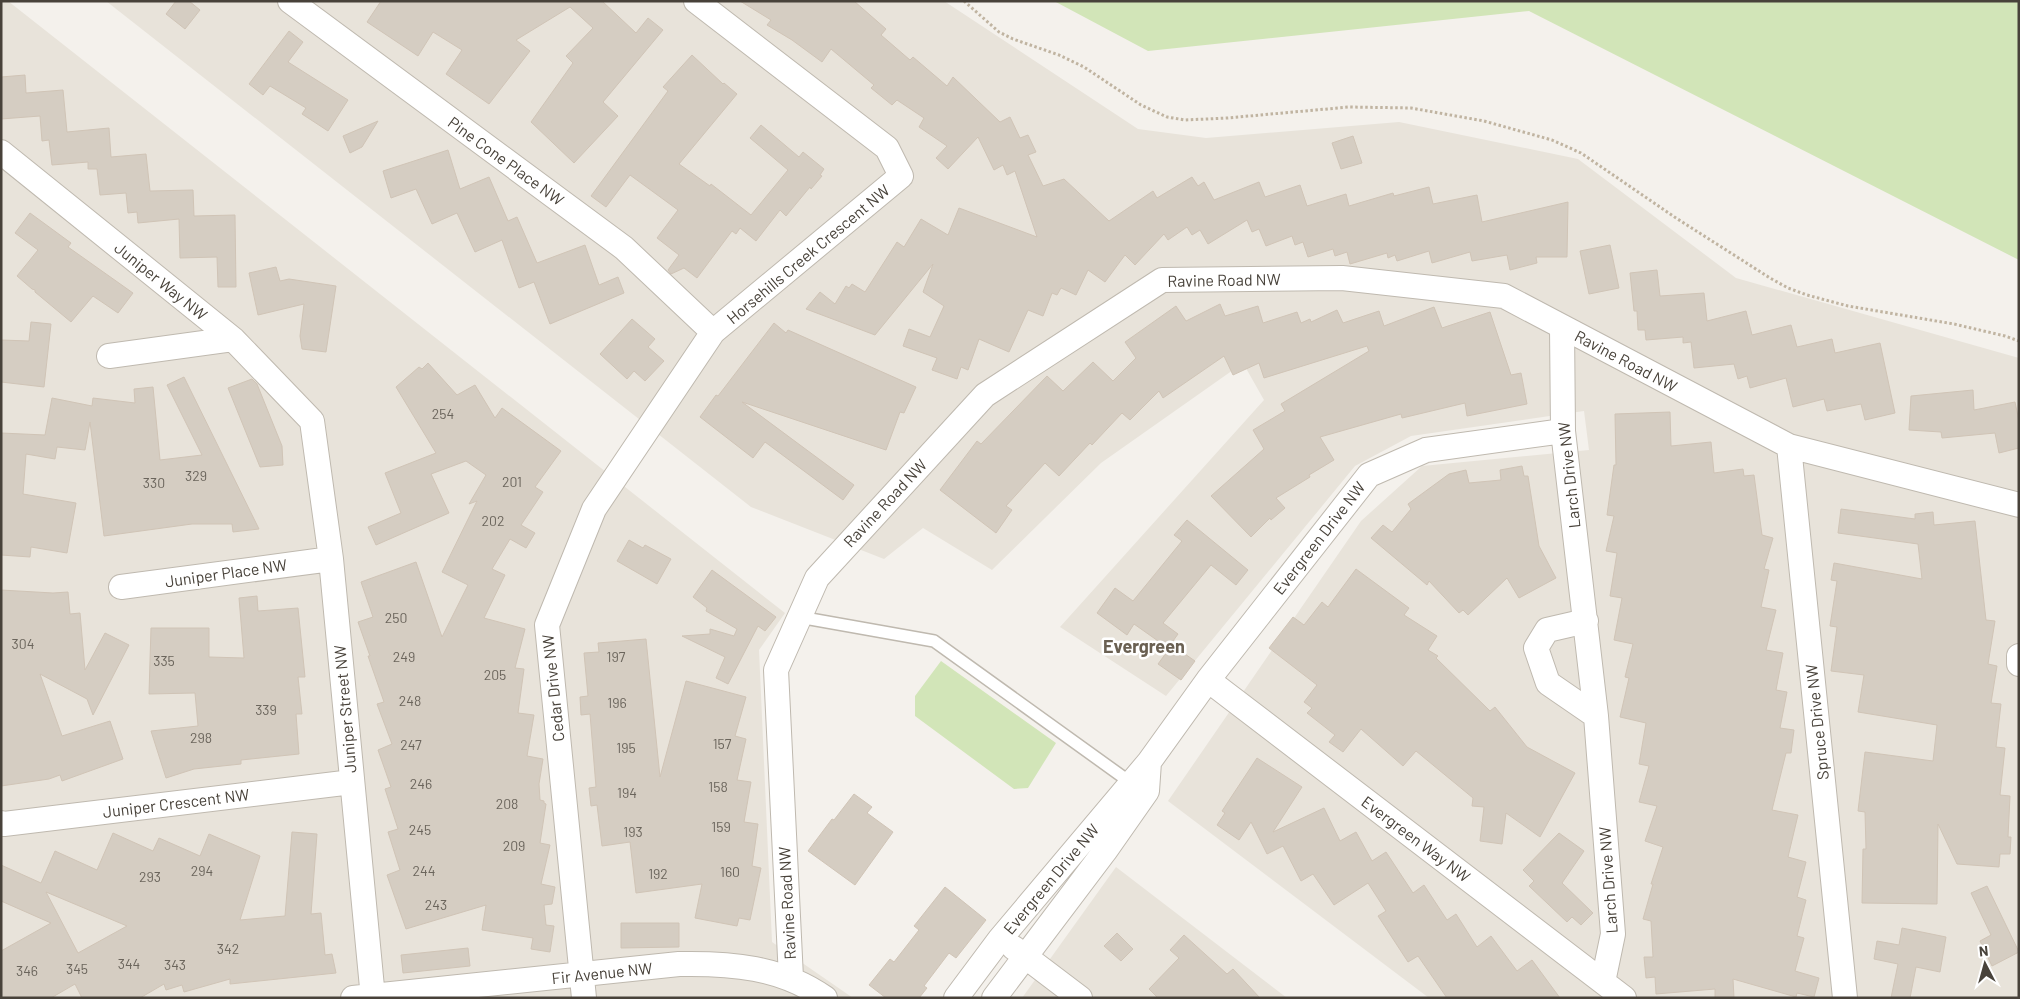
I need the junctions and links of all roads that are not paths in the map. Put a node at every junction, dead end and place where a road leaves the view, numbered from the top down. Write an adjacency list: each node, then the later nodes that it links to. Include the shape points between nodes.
1 (290, 1): 5 (street, Pine Cone Place NW, via 624,248)
2 (696, 1): 5 (street, Horsehills Creek Crescent NW, via 887,148 901,176)
3 (1, 152): 6 (street, Juniper Way NW)
4 (1562, 328): 9 (street, Larch Drive NW); 10 (street, Ravine Road NW); 14 (street, Ravine Road NW, via 1504,296 1342,278 1162,280 985,395 817,578)
5 (712, 332): 27 (street, Cedar Drive NW, via 594,509 546,625)
6 (233, 339): 7 (street); 8 (street, Juniper Way NW)
7 (109, 356)
8 (312, 421): 12 (street, Juniper Street NW)
9 (1563, 431): 15 (street, Larch Drive NW); 18 (street, Evergreen Drive NW, via 1426,450 1369,475)
10 (1789, 446): 11 (street, Ravine Road NW); 34 (street, Spruce Drive NW)
11 (2019, 505)
12 (331, 559): 13 (street, Juniper Place NW); 20 (street, Juniper Street NW)
13 (121, 587)
14 (799, 617): 21 (lane, via 934,640); 25 (street, Ravine Road NW, via 776,670)
15 (1586, 621): 19 (street, Larch Drive NW); 19 (street, via 1547,630 1536,648 1548,683)
16 (2019, 656): 17 (street)
17 (2019, 664)
18 (1208, 680): 21 (street, Evergreen Drive NW, via 1149,762); 26 (street, Evergreen Way NW)
19 (1596, 716): 26 (street, Larch Drive NW, via 1613,934)
20 (352, 782): 22 (street, Juniper Crescent NW); 28 (street, Juniper Street NW)
21 (1139, 787): 23 (street, Evergreen Drive NW); 24 (street, Evergreen Drive NW, via 1105,851)
22 (1, 823)
23 (1000, 939): 24 (street); 30 (street, Evergreen Drive NW)
24 (1026, 956): 31 (street, Evergreen Drive NW); 32 (street)
25 (791, 978): 27 (street, Fir Avenue NW, via 760,969 679,964); 29 (street, Fir Avenue NW)
26 (1603, 982): 33 (street, Evergreen Way NW)
27 (583, 986): 28 (street, Fir Avenue NW)
28 (366, 997)
29 (825, 998)
30 (956, 998)
31 (994, 998)
32 (1080, 998)
33 (1624, 998)
34 (1845, 998)

